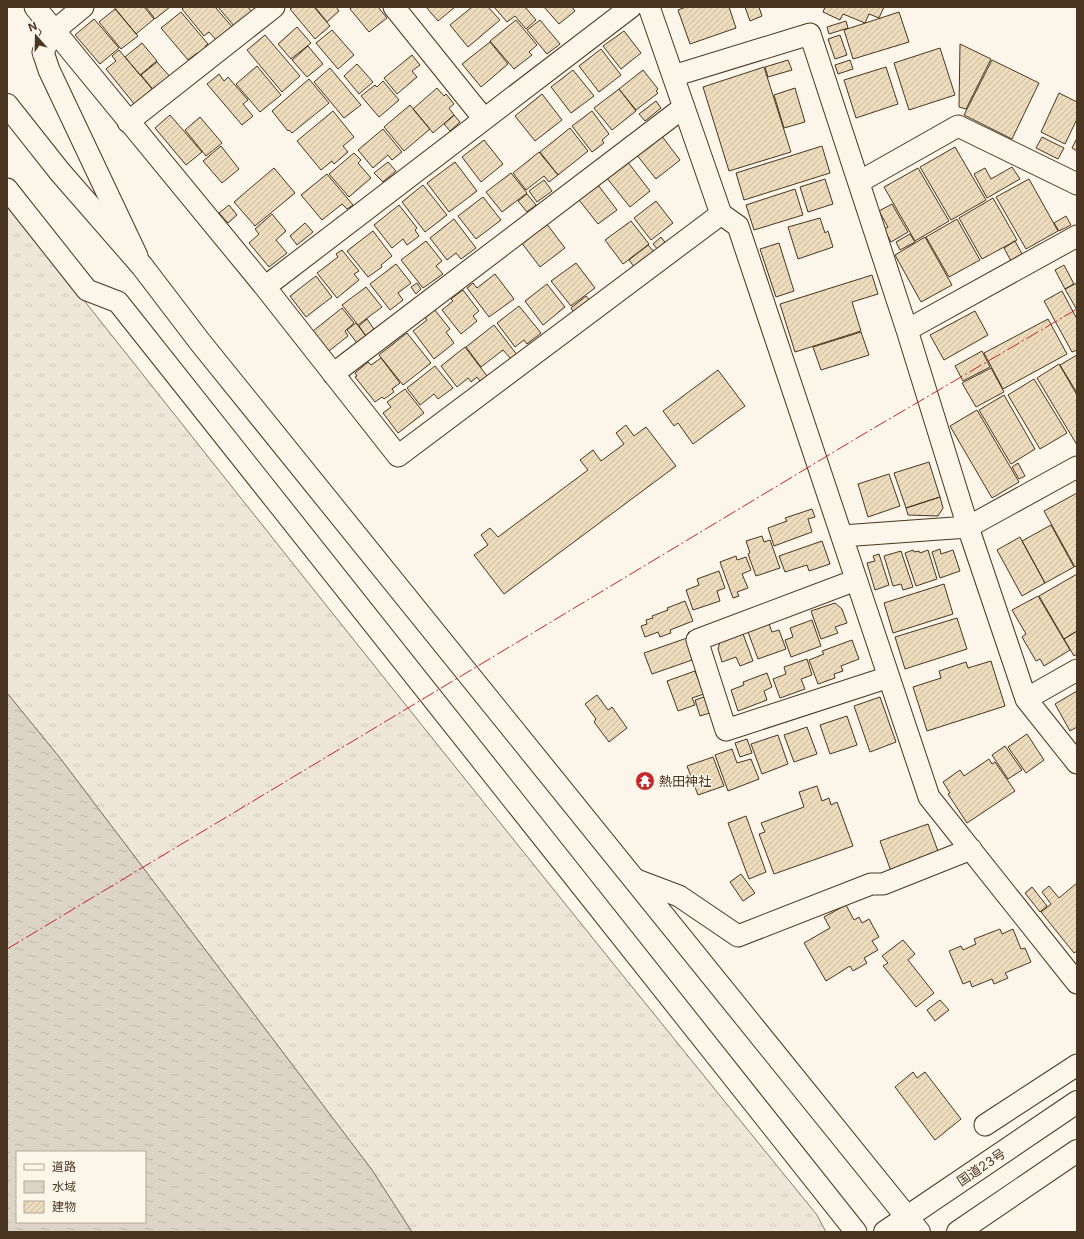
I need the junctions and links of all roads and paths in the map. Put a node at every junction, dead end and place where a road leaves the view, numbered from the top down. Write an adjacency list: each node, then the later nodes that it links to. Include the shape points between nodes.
1 (35, 7): 7 (street)
2 (83, 7): 7 (street)
3 (274, 7): 12 (street)
4 (394, 7): 11 (street)
5 (631, 7): 11 (street)
6 (649, 7): 8 (street)
7 (54, 31): 12 (street); 18 (street, via 43,52 49,70)
8 (673, 76): 10 (street); 13 (street, via 810,34)
9 (7, 105): 18 (main road, via 60,172)
10 (684, 107): 16 (street); 21 (street)
11 (484, 119): 19 (street)
12 (128, 122): 19 (street)
13 (859, 182): 14 (street, via 958,126); 20 (street)
14 (1077, 184)
15 (7, 188): 38 (street, via 88,290 118,302)
16 (721, 214): 21 (street, via 398,456); 24 (street, via 738,226)
17 (1077, 236): 20 (street)
18 (142, 266): 31 (main road, via 200,342)
19 (265, 287): 21 (street)
20 (907, 330): 23 (street)
21 (333, 374)
22 (1077, 467): 23 (street)
23 (968, 527): 24 (street); 28 (street)
24 (842, 536): 25 (street)
25 (856, 580): 27 (street); 27 (street, via 697,640 726,730)
26 (1077, 670): 28 (street)
27 (888, 676): 30 (street, via 929,797)
28 (1026, 699): 29 (street)
29 (1077, 763)
30 (971, 849): 31 (street, via 883,884 871,884 738,936 679,896); 32 (street)
31 (634, 879): 37 (main road)
32 (1077, 983)
33 (1077, 1065): 35 (street)
34 (1077, 1102): 37 (main road, 国道23号, via 935,1198)
35 (985, 1125)
36 (1077, 1151): 39 (main road)
37 (901, 1227)
38 (856, 1232)
39 (958, 1232)

